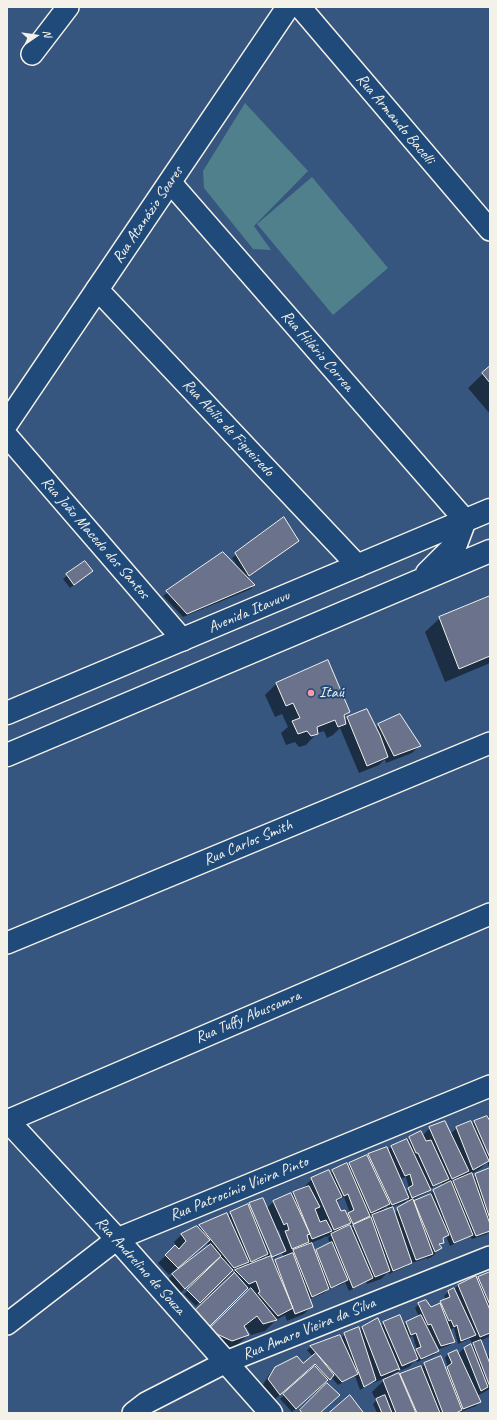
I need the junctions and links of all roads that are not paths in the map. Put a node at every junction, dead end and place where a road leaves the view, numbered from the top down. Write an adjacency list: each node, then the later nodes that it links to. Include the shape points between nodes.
1 (68, 7): 4 (street)
2 (288, 7): 5 (main road, Rua Atanázio Soares)
3 (300, 7): 6 (street, Rua Armando Bacelli)
4 (32, 54)
5 (170, 182): 7 (main road, Rua Atanázio Soares); 11 (street, Rua Hilário Correa)
6 (490, 230)
7 (97, 289): 8 (main road, Rua Atanázio Soares); 13 (street, Rua Abílio de Figueiredo)
8 (7, 423)
9 (7, 436): 15 (street, Rua João Macedo dos Santos)
10 (490, 510): 11 (main road, Avenida Itavuvu)
11 (465, 520): 13 (main road, Avenida Itavuvu); 14 (main road, via 456,544)
12 (490, 551): 14 (main road)
13 (358, 566): 15 (main road, Avenida Itavuvu)
14 (419, 580): 18 (main road)
15 (183, 640): 16 (main road, Avenida Itavuvu)
16 (7, 713)
17 (490, 743): 20 (street, Rua Carlos Smith)
18 (7, 754)
19 (490, 914): 22 (street, Rua Tuffy Abussamra)
20 (7, 943)
21 (490, 1086): 23 (street, Rua Patrocínio Vieira Pinto)
22 (7, 1120): 23 (main road, Rua Andrelino de Souza)
23 (117, 1239): 25 (street, Rua Patrocínio Vieira Pinto); 26 (main road, Rua Andrelino de Souza)
24 (490, 1257): 26 (street, Rua Amaro Vieira da Silva)
25 (7, 1324)
26 (226, 1362): 27 (street, Rua Amaro Vieira da Silva, via 146,1403); 28 (main road, Rua Andrelino de Souza)
27 (134, 1413)
28 (271, 1413)

